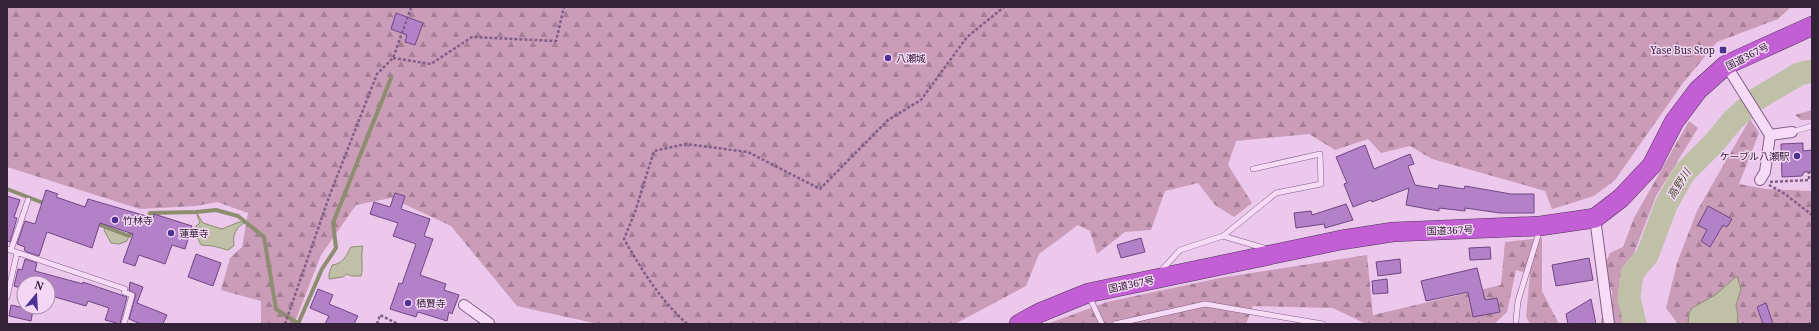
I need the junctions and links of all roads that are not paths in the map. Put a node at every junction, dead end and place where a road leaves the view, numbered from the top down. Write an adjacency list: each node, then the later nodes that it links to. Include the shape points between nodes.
1 (1808, 25): 2 (highway, 国道367号)
2 (1731, 72): 5 (street); 9 (highway, 国道367号, via 1693,97 1674,122 1652,165 1621,198)
3 (1812, 126): 4 (lane)
4 (1792, 132): 5 (street)
5 (1770, 135): 7 (street, via 1765,172)
6 (1253, 169): 11 (lane, via 1320,154 1321,184 1276,193)
7 (1760, 180)
8 (28, 200): 12 (lane)
9 (1595, 218): 10 (highway, 国道367号); 26 (street)
10 (1540, 226): 14 (highway, 国道367号, via 1393,232); 19 (lane, via 1518,301)
11 (1223, 236): 14 (lane); 15 (lane, via 1180,250)
12 (9, 250): 13 (lane)
13 (17, 253): 17 (lane); 20 (lane, via 125,289 124,292 132,295)
14 (1281, 253): 15 (highway, 国道367号)
15 (1152, 280): 16 (highway, 国道367号)
16 (1088, 293): 22 (highway, 国道367号); 23 (lane)
17 (7, 297)
18 (464, 305): 21 (street)
19 (1516, 321)
20 (124, 324)
21 (488, 324)
22 (1019, 324)
23 (1102, 324)
24 (1115, 324): 25 (lane, via 1205,304)
25 (1323, 324)
26 (1609, 324)

